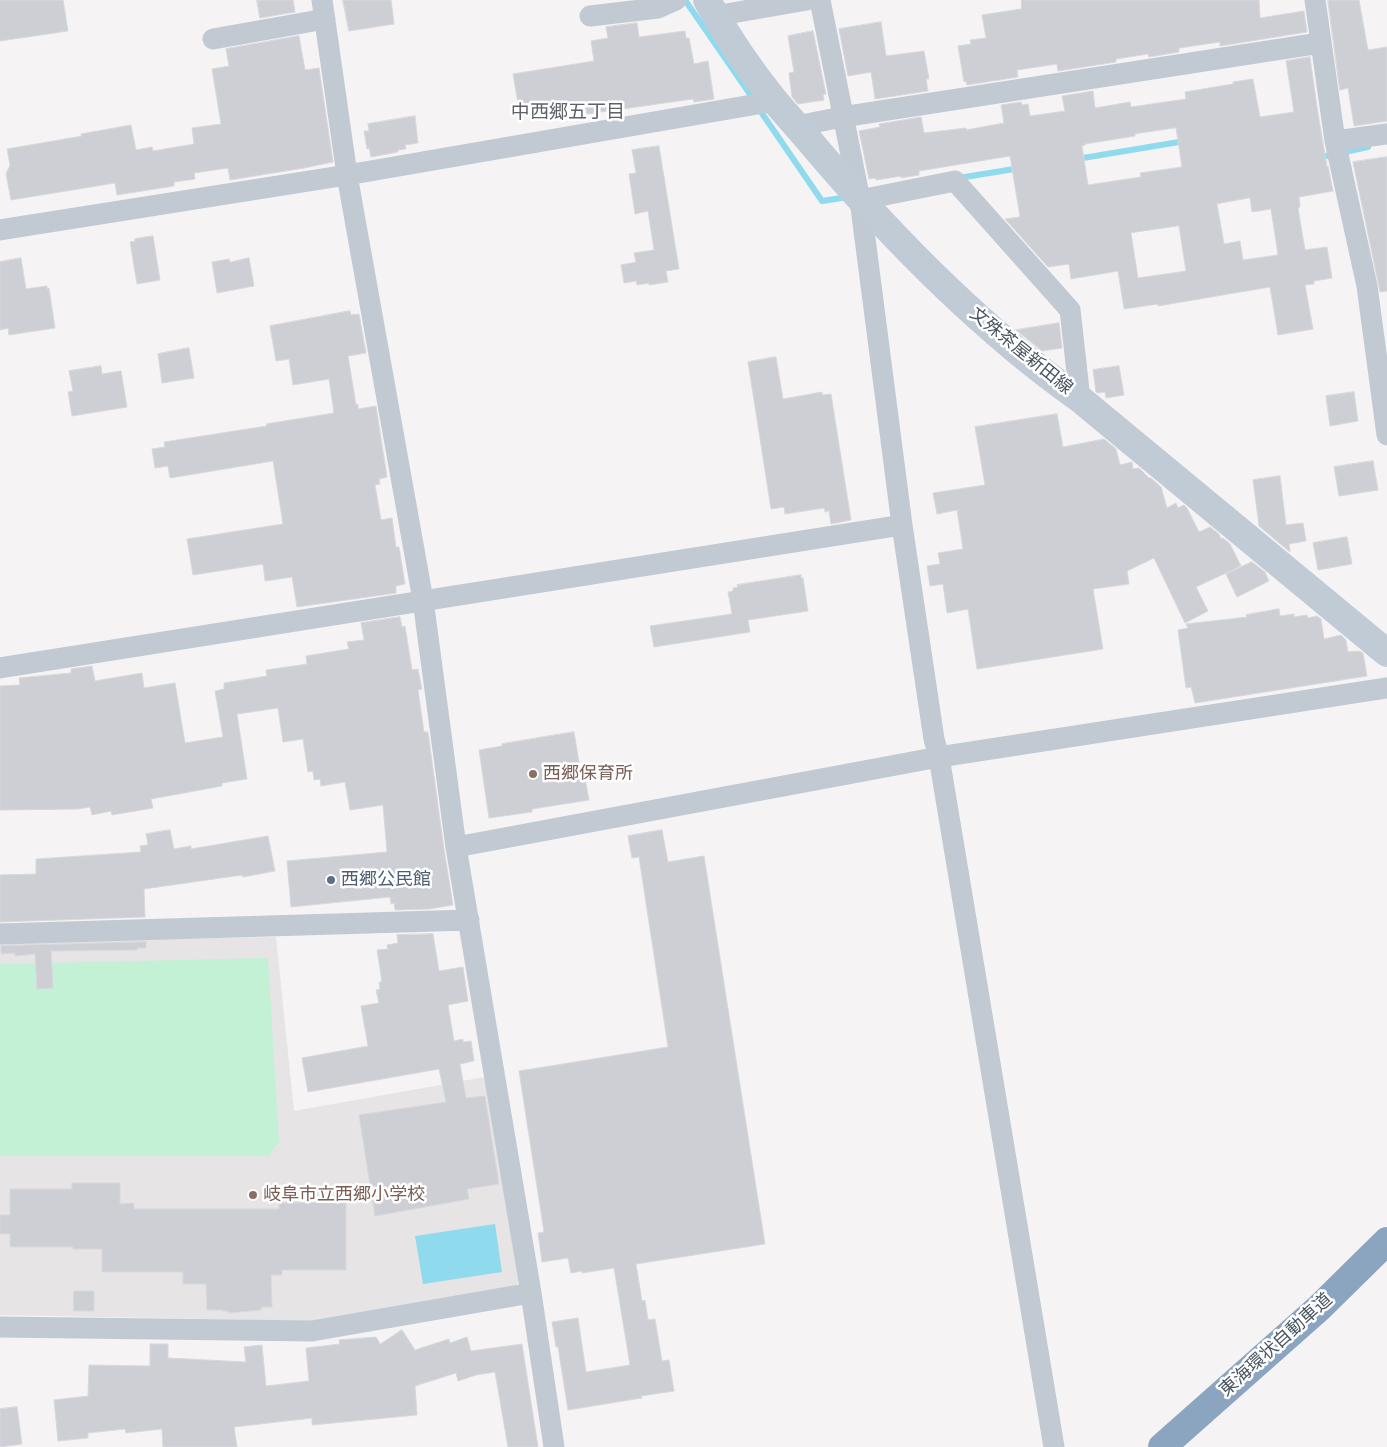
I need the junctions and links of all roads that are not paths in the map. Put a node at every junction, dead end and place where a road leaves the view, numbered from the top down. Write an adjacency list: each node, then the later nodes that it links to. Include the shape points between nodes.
1 (676, 0): 7 (street, via 658,8)
2 (807, 0): 5 (street)
3 (820, 0): 11 (street)
4 (1315, 0): 9 (street)
5 (711, 8): 10 (main road, 文殊茶屋新田線)
6 (324, 10): 8 (street); 15 (street)
7 (590, 16)
8 (213, 39)
9 (1320, 43): 11 (street); 14 (street)
10 (775, 101): 12 (main road, 文殊茶屋新田線); 15 (street)
11 (842, 116): 12 (street); 16 (street)
12 (797, 126): 16 (main road, 文殊茶屋新田線)
13 (1387, 134): 14 (street)
14 (1335, 141): 19 (street, via 1367,286)
15 (347, 175): 17 (street); 21 (street)
16 (860, 200): 18 (main road, 文殊茶屋新田線, via 970,310); 18 (street, via 955,182 1070,310); 20 (street)
17 (0, 230)
18 (1080, 399): 22 (main road, 文殊茶屋新田線)
19 (1387, 435)
20 (902, 525): 21 (street); 25 (street)
21 (423, 600): 23 (street); 26 (street)
22 (1387, 653)
23 (0, 668)
24 (1387, 688): 25 (street)
25 (939, 757): 26 (street); 33 (street)
26 (456, 848): 27 (street)
27 (469, 920): 28 (street); 30 (street)
28 (0, 934)
29 (1387, 1241): 34 (highway, 東海環状自動車道, via 1319,1308)
30 (531, 1293): 31 (street, via 312,1331); 32 (street)
31 (0, 1327)
32 (554, 1447)
33 (1054, 1447)
34 (1162, 1447)

